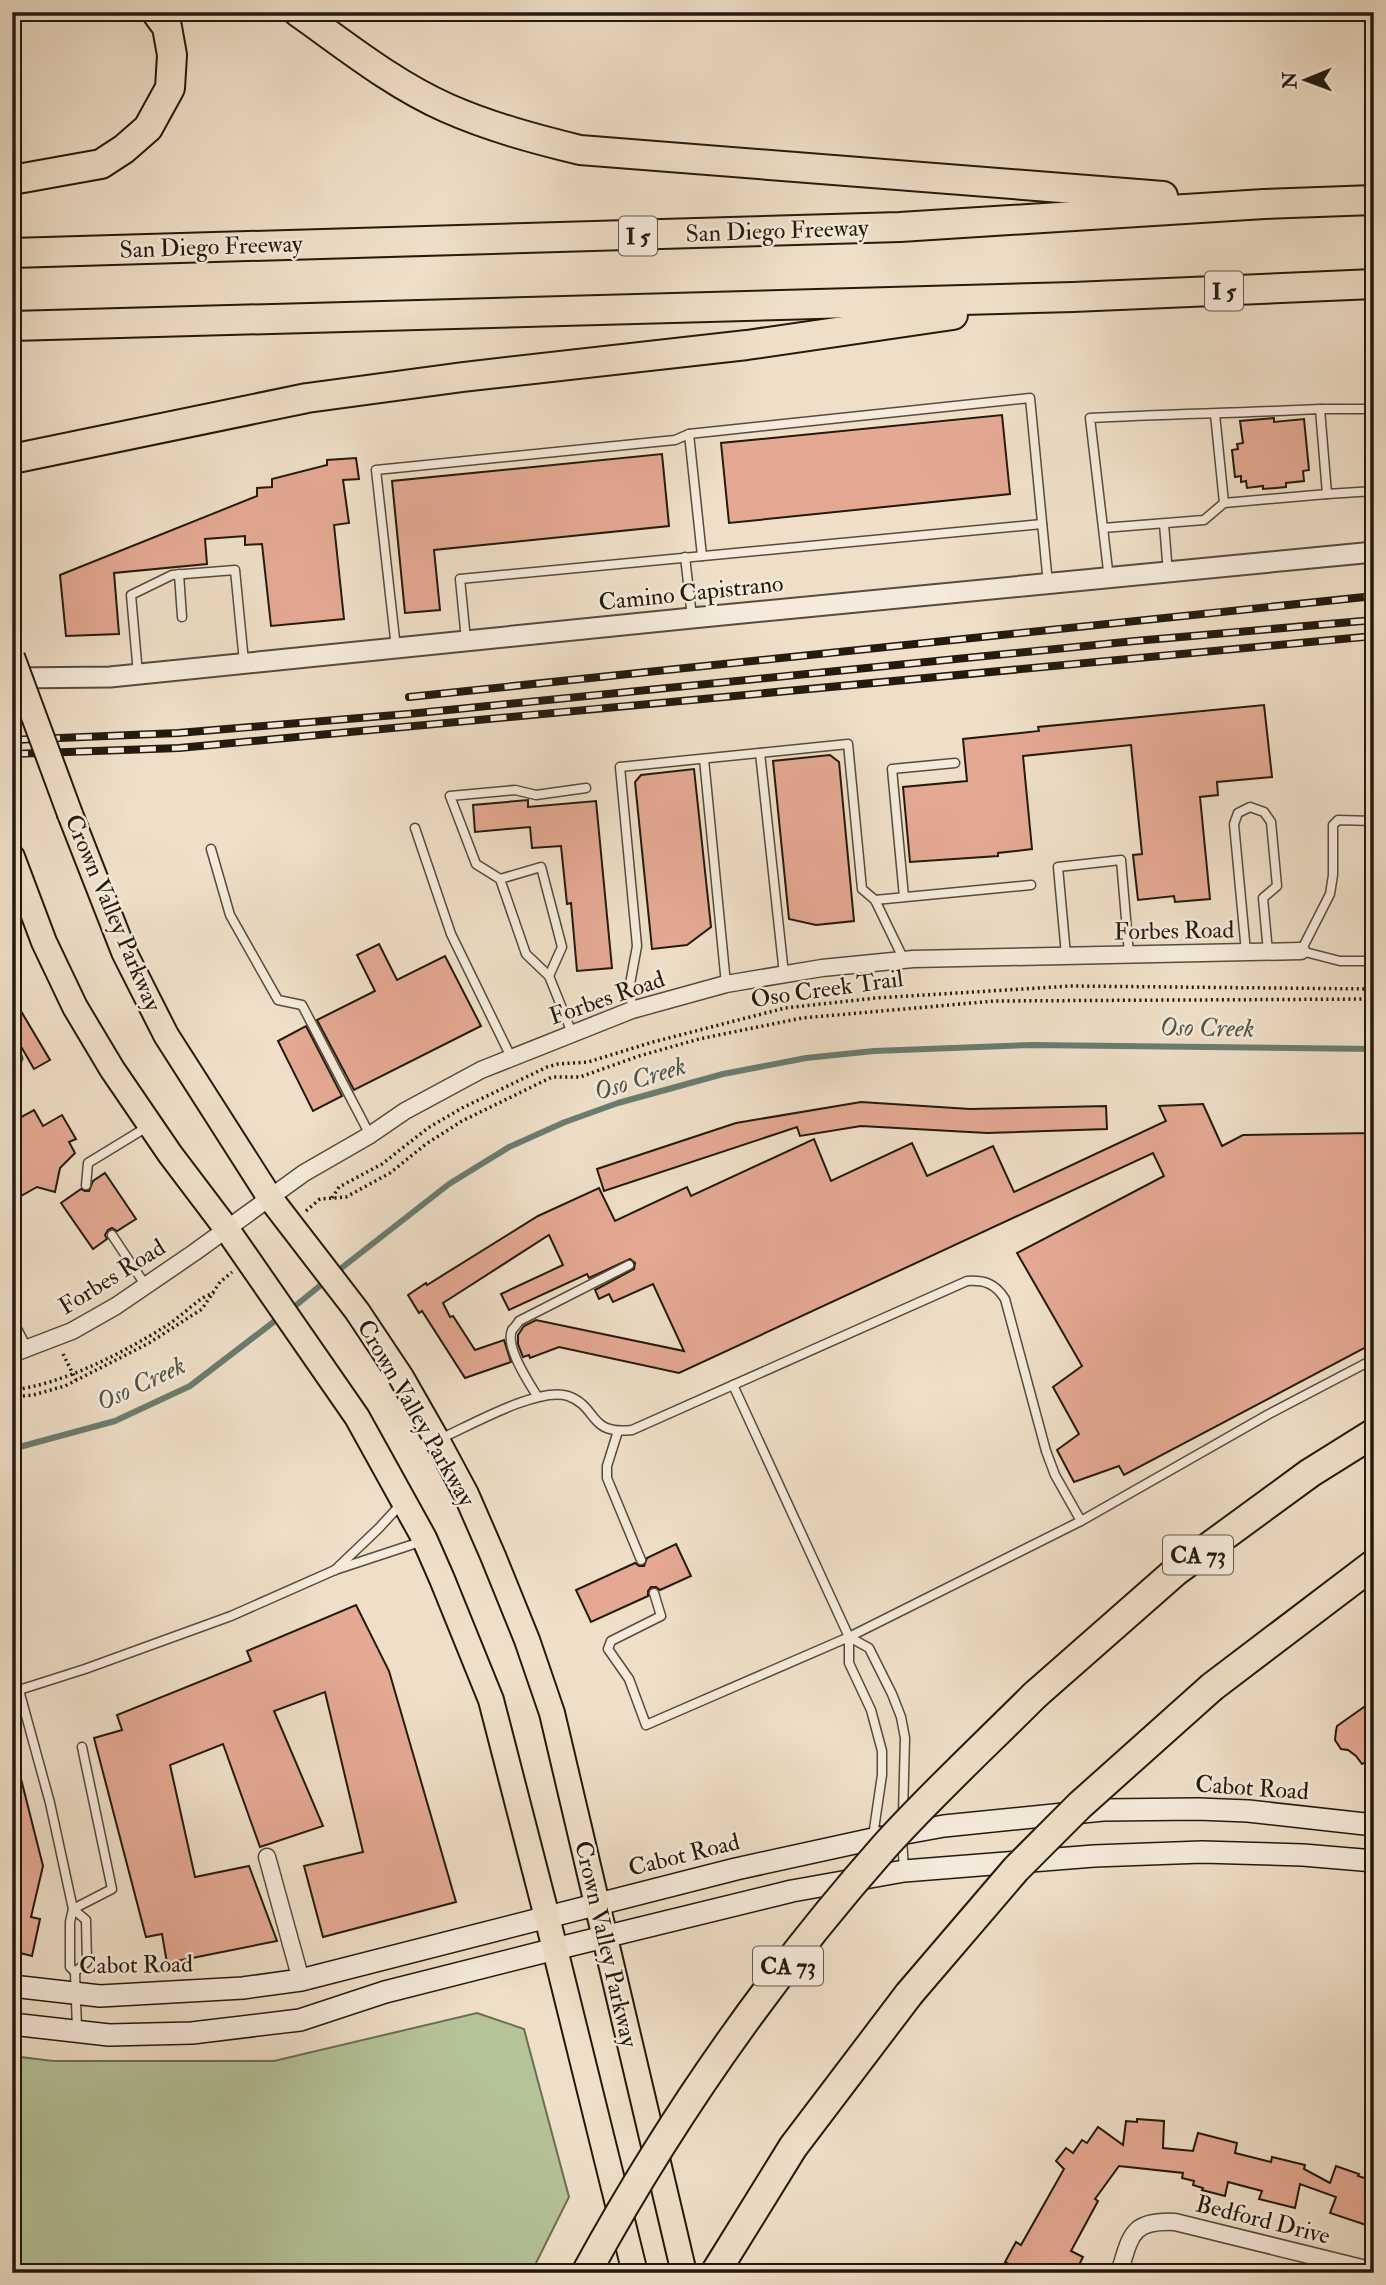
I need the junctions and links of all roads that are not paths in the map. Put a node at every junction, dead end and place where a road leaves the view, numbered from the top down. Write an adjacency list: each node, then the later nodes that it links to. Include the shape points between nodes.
1 (156, 12): 3 (highway, via 167,27 172,55 170,88 148,128 101,164)
2 (298, 12): 5 (highway, via 387,74 446,107 523,136 580,150)
3 (12, 180)
4 (1374, 200): 5 (highway, San Diego Freeway / I 5)
5 (1264, 204): 6 (highway, San Diego Freeway / I 5, via 847,229)
6 (12, 253)
7 (1374, 284): 8 (highway, I 5)
8 (1073, 297): 9 (highway, I 5); 14 (highway, via 747,345 307,398)
9 (12, 326)
10 (1320, 409): 11 (lane); 12 (lane); 16 (lane)
11 (1374, 409)
12 (1214, 414): 17 (lane); 20 (lane, via 1090,418)
13 (690, 434): 18 (lane, via 1030,398); 22 (lane); 31 (lane, via 675,440 376,470)
14 (12, 459)
15 (1374, 491): 16 (lane)
16 (1326, 494): 17 (lane)
17 (1224, 503): 19 (lane, via 1204,520)
18 (1042, 524): 22 (lane); 27 (lane)
19 (1164, 524): 20 (lane); 24 (lane)
20 (1103, 528): 26 (lane)
21 (1374, 552): 24 (street, Camino Capistrano)
22 (702, 556): 23 (lane)
23 (685, 557): 29 (lane); 30 (lane, via 460,579)
24 (1168, 573): 26 (street, Camino Capistrano)
25 (179, 574): 28 (lane); 33 (lane, via 235,570); 34 (lane, via 131,594)
26 (1109, 579): 27 (street, Camino Capistrano)
27 (1048, 584): 29 (street, Camino Capistrano)
28 (182, 617)
29 (692, 618): 30 (street, Camino Capistrano)
30 (466, 640): 31 (street, Camino Capistrano)
31 (396, 648): 33 (street, Camino Capistrano)
32 (12, 657): 66 (main road, Crown Valley Parkway, bridge, via 124,951 166,1035)
33 (244, 663): 34 (street, Camino Capistrano)
34 (138, 674): 35 (street, Camino Capistrano)
35 (12, 678)
36 (760, 753): 37 (lane); 47 (lane, via 848,744 862,889); 55 (lane)
37 (704, 759): 57 (lane); 58 (lane, via 620,767 637,946 630,984)
38 (955, 763): 46 (lane, via 892,769)
39 (586, 788): 44 (lane, via 536,795 516,790 450,796 476,864)
40 (1374, 821): 48 (lane, via 1338,820 1333,825 1330,894)
41 (415, 828): 61 (lane, via 452,934)
42 (212, 849): 64 (lane, via 230,915 278,1000 302,1005)
43 (12, 857): 63 (main road, Crown Valley Parkway, via 75,1007)
44 (500, 879): 56 (lane, via 526,954); 56 (lane, via 541,867 562,947)
45 (1031, 886): 46 (lane)
46 (904, 897): 47 (lane)
47 (875, 900): 53 (lane)
48 (1301, 951): 50 (street, Forbes Road); 54 (lane, via 1340,961)
49 (1246, 953): 50 (street, Forbes Road); 50 (lane, via 1234,824 1238,813 1250,807 1264,812 1271,822 1278,886 1264,898); 51 (street, Forbes Road)
50 (1268, 953)
51 (1129, 954): 52 (street, Forbes Road); 52 (lane, via 1121,860 1058,867)
52 (1066, 956): 53 (street, Forbes Road)
53 (904, 960): 55 (street, Forbes Road)
54 (1374, 961)
55 (784, 974): 57 (street, Forbes Road)
56 (549, 975): 59 (lane)
57 (726, 984): 58 (street, Forbes Road)
58 (632, 1010): 59 (street, Forbes Road)
59 (572, 1033): 61 (street, Forbes Road)
60 (12, 1048): 62 (lane, via 18,1058)
61 (511, 1057): 64 (street, Forbes Road, via 405,1111)
62 (12, 1075)
63 (150, 1125): 65 (lane, via 88,1163); 67 (main road, Crown Valley Parkway)
64 (370, 1135): 66 (street, Forbes Road)
65 (86, 1185)
66 (270, 1198): 67 (street, Forbes Road); 78 (main road, Crown Valley Parkway, via 357,1311)
67 (226, 1228): 70 (street, Forbes Road); 79 (main road, Crown Valley Parkway, via 358,1417)
68 (113, 1235): 70 (lane)
69 (629, 1265): 75 (lane, via 512,1329 517,1360)
70 (146, 1286): 72 (street, Forbes Road, via 72,1331)
71 (12, 1320): 72 (lane)
72 (20, 1352)
73 (1374, 1359): 80 (lane)
74 (733, 1385): 76 (lane, via 632,1430); 80 (lane, via 967,1281 990,1283 1005,1299 1045,1451); 86 (lane)
75 (537, 1396): 76 (lane, via 570,1397 606,1429); 78 (lane)
76 (618, 1431): 82 (lane, via 607,1478)
77 (1374, 1433): 107 (highway, CA 73, bridge, via 1310,1473 1176,1571 1035,1695 886,1846 764,1997 689,2102)
78 (437, 1440): 96 (main road, Crown Valley Parkway, via 466,1494 552,1713)
79 (404, 1500): 81 (main road, Crown Valley Parkway); 84 (lane)
80 (1081, 1521): 86 (lane)
81 (425, 1540): 84 (lane); 98 (main road, Crown Valley Parkway, via 491,1700)
82 (641, 1560)
83 (1374, 1564): 110 (highway, bridge, via 1212,1686 1080,1805 1016,1870 909,1994 793,2147)
84 (335, 1570): 87 (lane, via 231,1616)
85 (654, 1593): 86 (lane, via 661,1616 608,1645 629,1679 646,1725)
86 (849, 1637): 90 (lane, via 869,1648 901,1717 905,1770); 91 (lane, via 849,1663 871,1710 882,1751)
87 (16, 1690): 97 (lane, via 50,1803)
88 (82, 1747): 97 (lane, via 112,1889)
89 (1374, 1825): 90 (main road, Cabot Road, via 1248,1811 1103,1810)
90 (901, 1833): 91 (main road, Cabot Road); 94 (lane)
91 (873, 1839): 95 (lane); 96 (main road, Cabot Road)
92 (267, 1857): 101 (street)
93 (1374, 1861): 94 (main road, via 1202,1852)
94 (904, 1871): 95 (main road)
95 (872, 1876): 99 (main road)
96 (595, 1904): 98 (main road, Cabot Road); 99 (main road, Crown Valley Parkway)
97 (73, 1909): 102 (lane, via 70,1967); 102 (lane, via 86,1920 87,1962)
98 (547, 1917): 100 (main road, Crown Valley Parkway); 101 (main road, Cabot Road)
99 (603, 1938): 100 (main road); 109 (main road, Crown Valley Parkway)
100 (555, 1949): 105 (main road, via 385,1992 300,2020 192,2033); 108 (main road, Crown Valley Parkway)
101 (301, 1980): 102 (main road, Cabot Road, via 100,1996)
102 (75, 1983): 103 (main road, Cabot Road); 105 (lane)
103 (12, 1986)
104 (12, 2024): 105 (main road)
105 (77, 2032)
106 (1374, 2271): 111 (street, Bedford Drive, via 1156,2221 1140,2227 1131,2237)
107 (586, 2273)
108 (635, 2273)
109 (684, 2273)
110 (715, 2273)
111 (1119, 2273)

